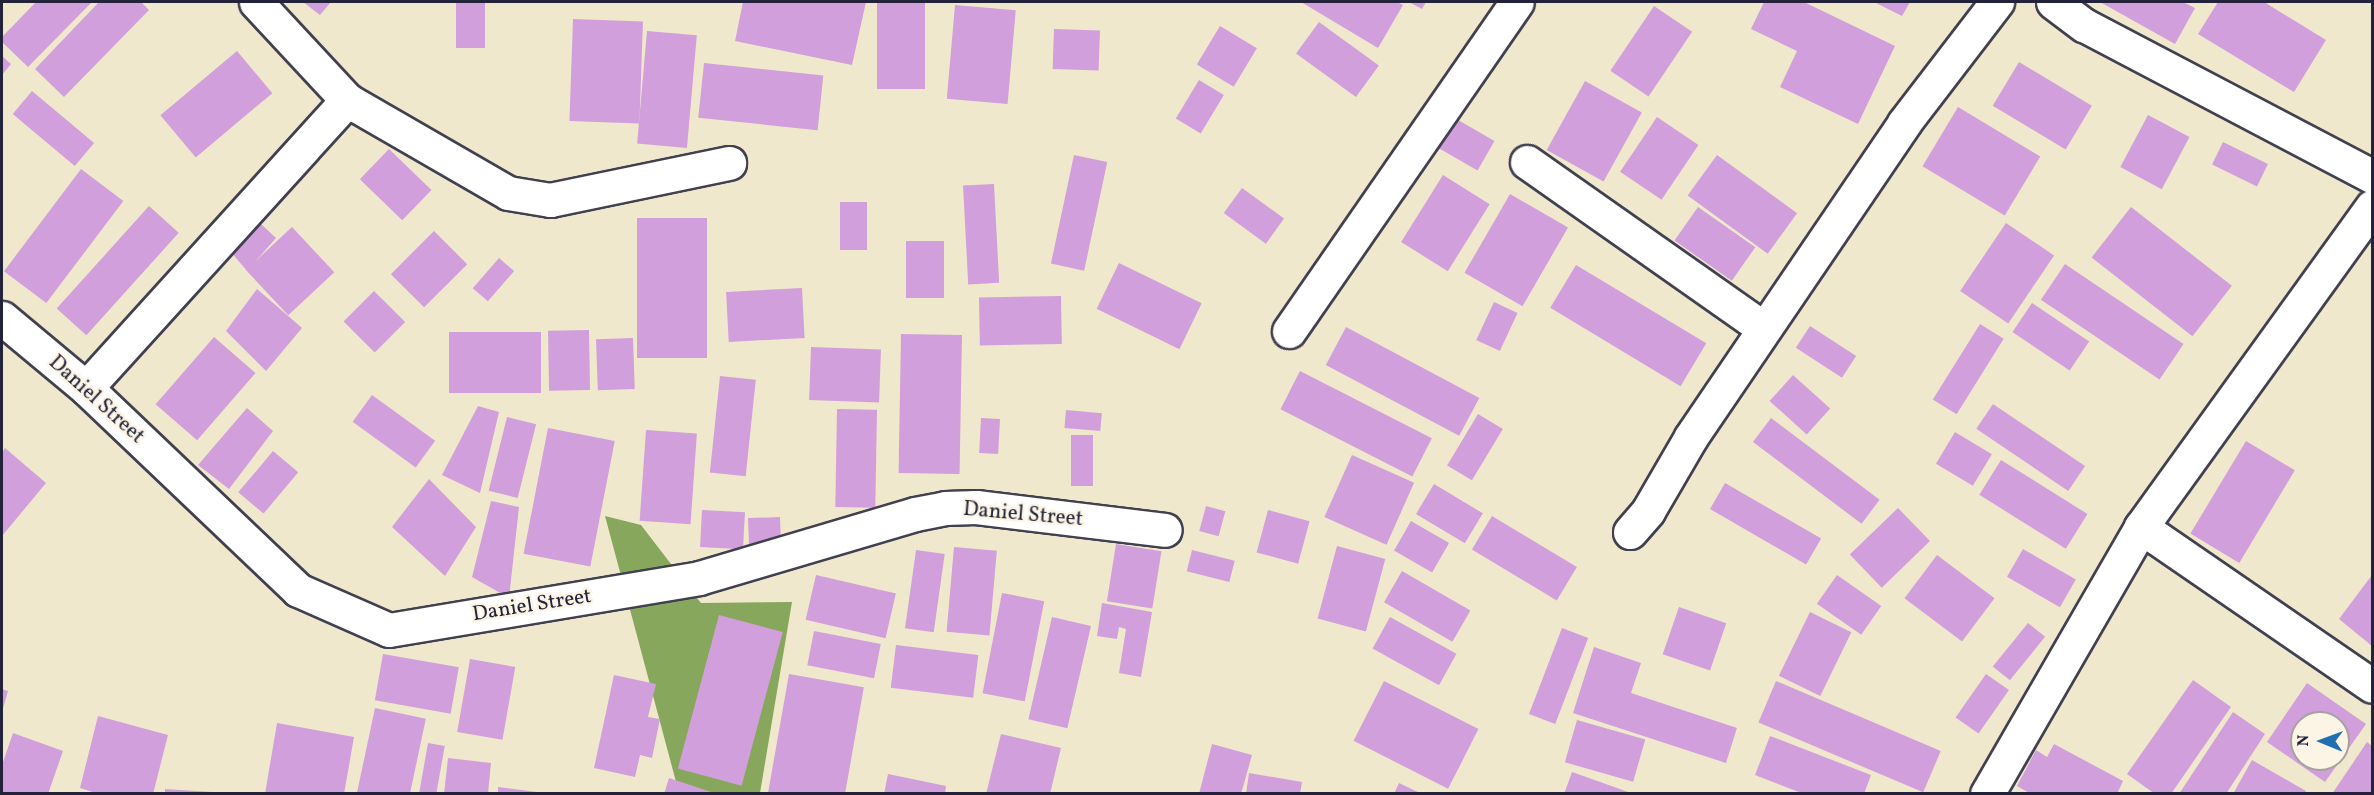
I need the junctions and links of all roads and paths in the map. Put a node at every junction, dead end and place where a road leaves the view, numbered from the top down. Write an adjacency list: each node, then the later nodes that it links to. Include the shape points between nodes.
1 (256, 2): 5 (street)
2 (1517, 2): 12 (street)
3 (1997, 2): 11 (street, via 1904,123)
4 (2053, 2): 8 (street, via 2084,25)
5 (346, 100): 7 (street, via 508,193 550,200); 13 (street)
6 (1527, 162): 11 (street)
7 (729, 163)
8 (2373, 176)
9 (2373, 207): 14 (street)
10 (2, 318): 13 (street, Daniel Street)
11 (1763, 328): 16 (street, via 1648,511)
12 (1288, 331)
13 (86, 388): 15 (street, Daniel Street, via 298,590 389,630 699,578 945,508 976,507)
14 (2141, 527): 17 (street); 18 (street)
15 (1165, 530)
16 (1630, 532)
17 (2373, 686)
18 (1987, 794)

